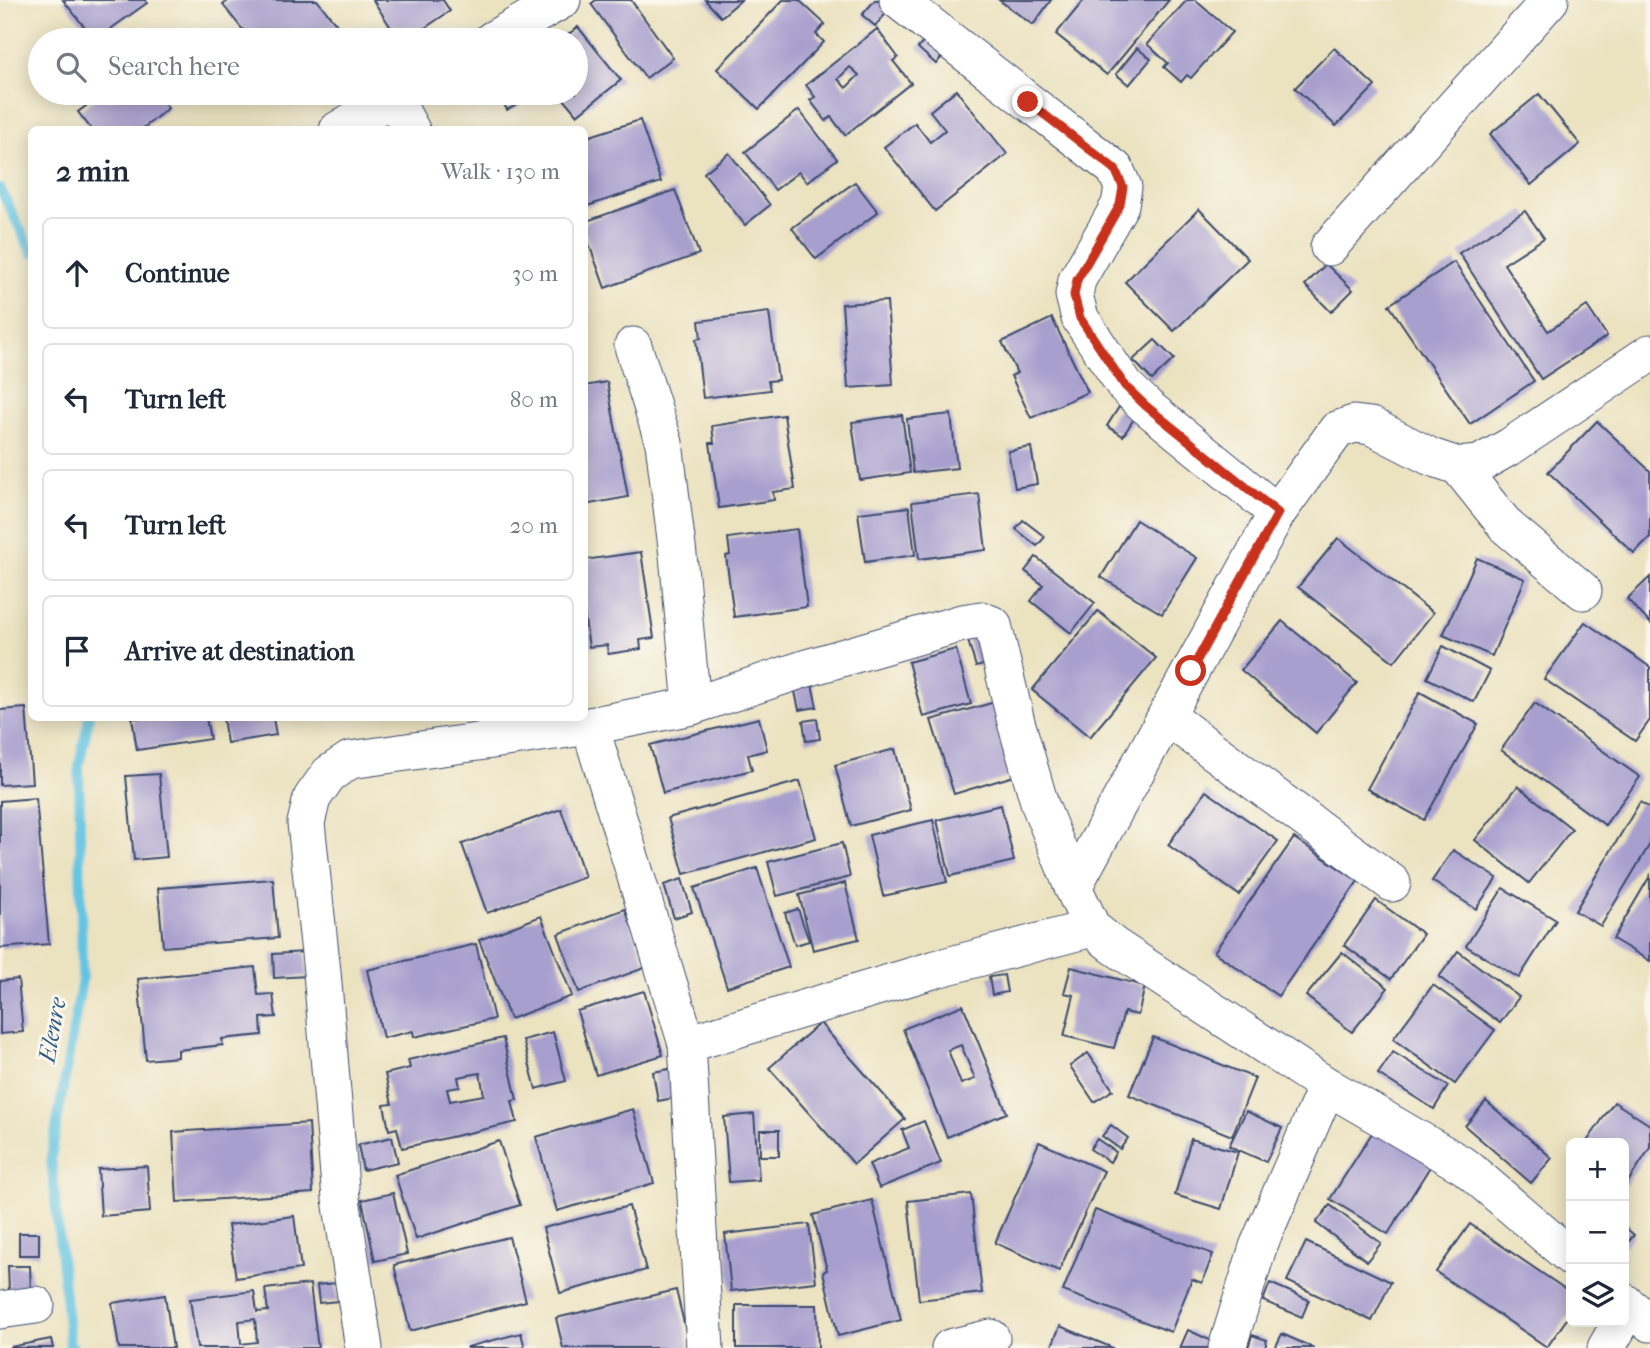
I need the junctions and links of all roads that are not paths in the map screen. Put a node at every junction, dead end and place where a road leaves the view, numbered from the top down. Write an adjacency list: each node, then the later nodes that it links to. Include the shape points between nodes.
1 (562, 0): 4 (street)
2 (898, 0): 13 (street, via 1115,169 1123,187 1120,205 1077,280 1074,295 1080,318 1125,386)
3 (1550, 0): 9 (street)
4 (513, 28)
5 (380, 105): 7 (street)
6 (401, 105): 8 (street)
7 (345, 126)
8 (409, 126)
9 (1329, 247)
10 (633, 346): 15 (street, via 664,443)
11 (1650, 353): 12 (street, via 1511,446 1479,464)
12 (1458, 466): 13 (street, via 1371,426 1354,424 1337,430); 14 (street, via 1507,527)
13 (1278, 513): 16 (street)
14 (1583, 591)
15 (692, 706): 17 (street); 19 (street, via 962,623 981,620 993,625 1040,805)
16 (1166, 716): 18 (street); 19 (street)
17 (590, 726): 21 (street); 28 (street, via 351,760 330,774 312,798 306,823 341,1199)
18 (1392, 883)
19 (1073, 887): 20 (street)
20 (1092, 928): 21 (street, via 936,969); 22 (street)
21 (687, 1044): 29 (street)
22 (1327, 1086): 23 (street, via 1466,1167); 31 (street, via 1258,1247)
23 (1566, 1253)
24 (36, 1305): 25 (street)
25 (0, 1310)
26 (1630, 1314): 32 (street)
27 (991, 1338): 30 (street)
28 (365, 1348)
29 (705, 1348)
30 (950, 1348)
31 (1227, 1348)
32 (1606, 1348)

